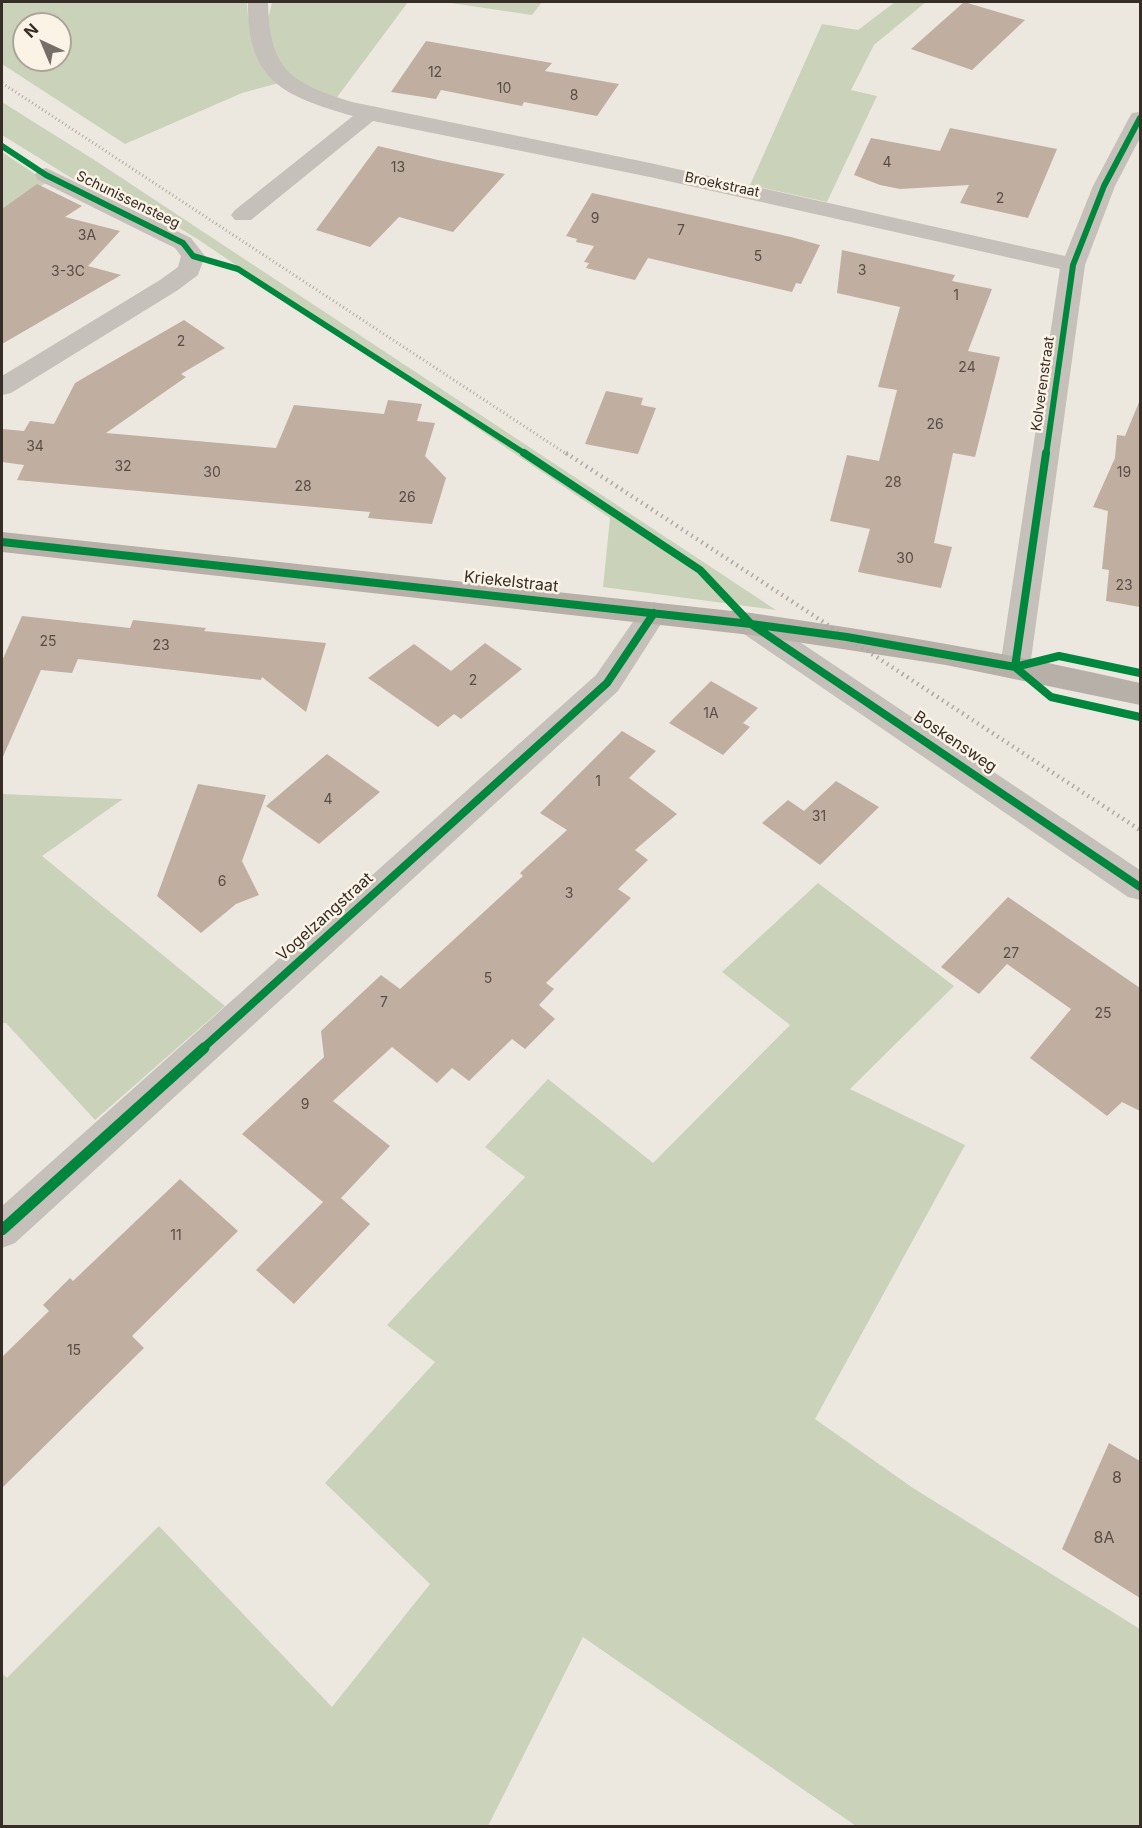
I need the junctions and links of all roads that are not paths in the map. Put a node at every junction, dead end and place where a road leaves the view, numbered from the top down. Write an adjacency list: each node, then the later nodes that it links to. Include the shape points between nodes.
1 (258, 2): 2 (street, Broekstraat, via 256,28 271,69 286,82 325,102)
2 (369, 114): 5 (street); 6 (street, Broekstraat, via 650,170)
3 (1140, 118): 6 (street, Kolverenstraat, via 1104,186)
4 (46, 175): 7 (street, Schunissensteeg, via 183,243 193,256 189,270 169,285)
5 (243, 215)
6 (1073, 265): 11 (street, Kolverenstraat)
7 (2, 387)
8 (2, 542): 9 (street, Kriekelstraat)
9 (654, 613): 10 (street, Kriekelstraat); 14 (street, Vogelzangstraat, via 607,683)
10 (751, 624): 11 (street, Kriekelstraat); 13 (street, Boskensweg)
11 (1015, 667): 12 (street, Kriekelstraat)
12 (1140, 694)
13 (1140, 887)
14 (2, 1230)

